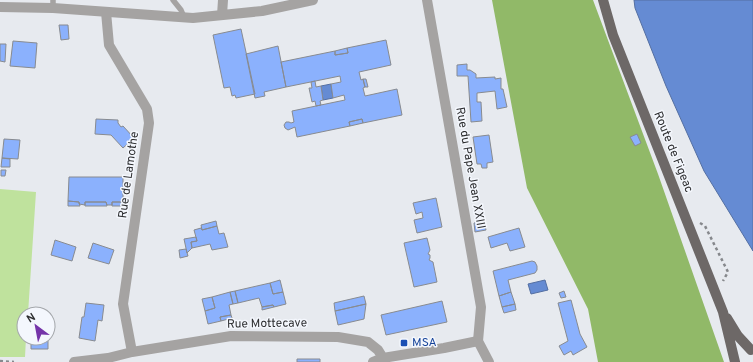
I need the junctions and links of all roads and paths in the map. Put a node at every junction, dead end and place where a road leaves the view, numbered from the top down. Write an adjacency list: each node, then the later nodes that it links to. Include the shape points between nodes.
1 (173, 0): 10 (lane)
2 (222, 0): 9 (street)
3 (313, 0): 9 (street, via 262,11)
4 (427, 0): 12 (street, Rue du Pape Jean XXIII, via 481,307)
5 (604, 0): 11 (main road, Route de Figeac, via 613,35)
6 (53, 4): 7 (street); 8 (street)
7 (0, 7)
8 (106, 12): 10 (street); 14 (street, Rue de Lamothe, via 109,45 148,109 149,123 123,304)
9 (222, 15): 10 (street)
10 (184, 17)
11 (723, 312): 13 (main road, Route de Figeac, via 738,336); 20 (main road, Route de Figeac)
12 (478, 341): 15 (street); 19 (street)
13 (752, 350): 20 (main road, via 741,353)
14 (132, 352): 15 (street, Rue Mottecave, via 232,336 338,337 368,342 378,350); 18 (street, Rue Mottecave)
15 (378, 360)
16 (0, 361): 17 (path)
17 (14, 362)
18 (74, 362)
19 (489, 362)
20 (735, 362)

